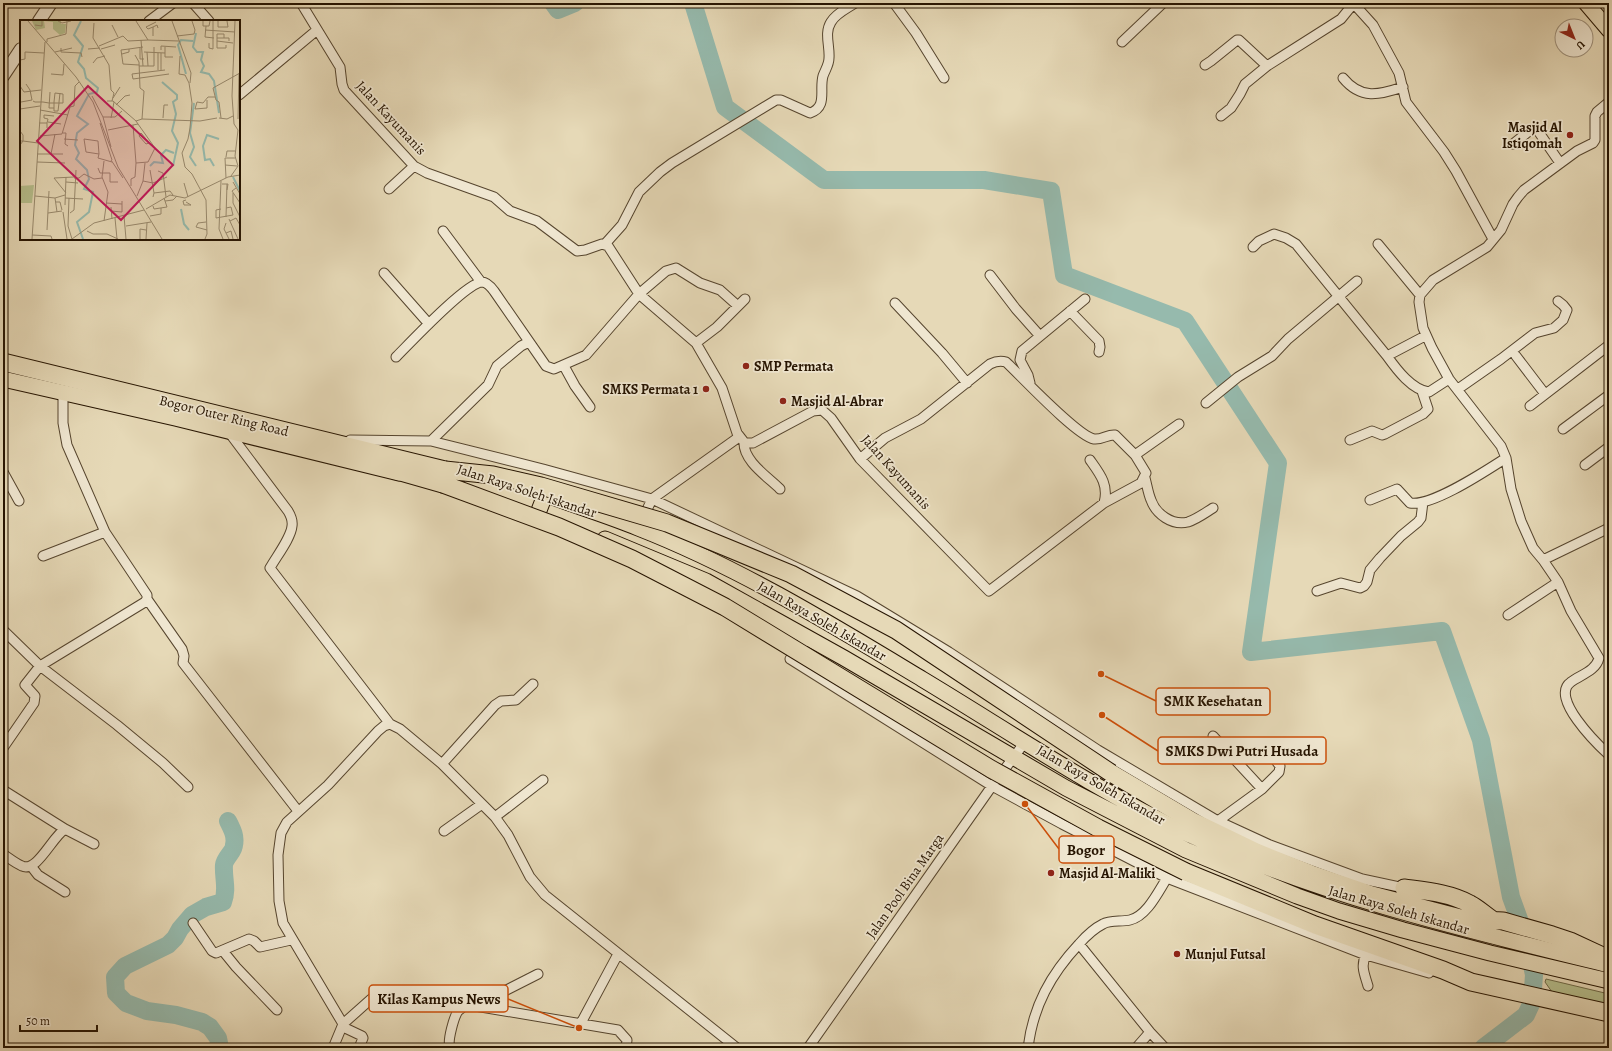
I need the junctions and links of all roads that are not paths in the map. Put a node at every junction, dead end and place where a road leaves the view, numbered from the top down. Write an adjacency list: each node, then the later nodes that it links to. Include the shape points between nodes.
1 (51, 3): 10 (street)
2 (173, 3): 11 (street)
3 (193, 3): 12 (street)
4 (302, 3): 13 (street, Jalan Kayumanis)
5 (855, 3): 33 (street, via 830,23 827,35 830,58 823,76 822,96 816,111 810,113 776,100 672,163 646,183 622,224)
6 (894, 3): 21 (street)
7 (1163, 3): 15 (street)
8 (1354, 3): 19 (street, via 1340,19); 23 (street, via 1373,25 1399,73)
9 (1586, 3): 14 (main road)
10 (40, 20)
11 (150, 20)
12 (208, 20)
13 (317, 30): 24 (street); 29 (street, Jalan Kayumanis, via 340,67 344,90)
14 (1609, 30)
15 (1122, 42)
16 (20, 50): 17 (street)
17 (7, 63): 20 (street)
18 (1205, 64): 19 (street, via 1239,40)
19 (1267, 66): 26 (street, via 1245,84 1231,108)
20 (3, 76)
21 (944, 78)
22 (1343, 78): 23 (street, via 1356,89 1370,94)
23 (1403, 87): 32 (street, via 1406,102 1452,165)
24 (240, 94)
25 (1609, 102): 28 (street, via 1595,116 1593,143)
26 (1221, 116)
27 (1513, 144): 28 (street, via 1535,129)
28 (1560, 163): 32 (street, via 1518,196 1501,230)
29 (414, 166): 30 (street); 33 (street, Jalan Kayumanis, via 494,197 510,211 537,221 577,251)
30 (389, 189)
31 (442, 231): 39 (street)
32 (1493, 239): 41 (street, via 1487,247 1433,280)
33 (605, 244): 40 (street)
34 (1378, 244): 41 (street)
35 (1253, 247): 42 (street, via 1274,234 1286,238 1296,244)
36 (384, 273): 49 (street)
37 (990, 275): 50 (street)
38 (1356, 281): 42 (street)
39 (481, 282): 49 (street, via 468,289); 52 (street, via 486,283 494,291)
40 (639, 294): 47 (street, via 666,271 676,268 700,284 720,290); 53 (street); 61 (street, via 586,355)
41 (1420, 295): 51 (street, via 1420,312)
42 (1339, 297): 57 (street); 72 (street, via 1288,339 1272,356 1238,377)
43 (745, 299): 47 (street)
44 (1085, 299): 48 (street)
45 (1558, 301): 67 (street, via 1567,310 1558,324 1550,330 1535,333)
46 (895, 303): 65 (street)
47 (738, 306): 53 (street)
48 (1070, 311): 50 (street); 55 (street, via 1099,341)
49 (429, 324): 59 (street)
50 (1040, 336): 66 (street, via 1022,351 1020,356)
51 (1425, 336): 57 (street); 64 (street)
52 (529, 342): 61 (street, via 546,366 554,369); 81 (street, via 497,366 488,385)
53 (696, 343): 78 (street, via 722,388 735,428)
54 (1609, 345): 70 (street)
55 (1099, 352)
56 (3, 355): 79 (main road, Jalan Raya Soleh Iskandar)
57 (1388, 356): 68 (street, via 1407,379)
58 (1516, 356): 70 (street)
59 (396, 357)
60 (3, 362): 89 (highway, Bogor Outer Ring Road)
61 (564, 366): 74 (street)
62 (3, 374): 89 (highway, Bogor Outer Ring Road)
63 (3, 379): 69 (main road, Jalan Raya Soleh Iskandar)
64 (1449, 379): 67 (street); 68 (street, via 1429,392)
65 (967, 383): 66 (street, via 990,364 1002,361); 85 (street, via 921,419 885,438)
66 (1030, 385): 83 (street, via 1068,423 1089,437 1100,439 1110,434 1115,435)
67 (1458, 389): 84 (street, via 1501,446)
68 (1422, 391): 80 (street, via 1428,406 1423,414 1385,434 1372,431)
69 (63, 394): 77 (main road, Jalan Raya Soleh Iskandar); 102 (street, via 62,423 65,440)
70 (1545, 394): 73 (street)
71 (1609, 395): 76 (street)
72 (1206, 403)
73 (1530, 406)
74 (590, 407)
75 (1179, 424): 83 (street)
76 (1563, 429)
77 (228, 431): 99 (main road, Jalan Raya Soleh Iskandar, via 480,494); 113 (street, via 292,517 291,531 270,568)
78 (742, 439): 85 (street, Jalan Kayumanis, via 753,443 812,411 822,410 831,418); 91 (street, via 744,449 750,458); 94 (street)
79 (350, 440): 81 (street); 92 (main road, Jalan Raya Soleh Iskandar)
80 (1350, 440)
81 (431, 441): 94 (street)
82 (1609, 447): 87 (street)
83 (1135, 455): 90 (street, via 1146,473)
84 (1506, 458): 96 (street, via 1480,475); 104 (street, via 1511,489 1521,521 1533,548)
85 (860, 459): 97 (street, Jalan Kayumanis, via 989,591)
86 (1090, 460): 97 (street, via 1103,480 1106,494)
87 (1585, 465)
88 (3, 472): 93 (street)
89 (444, 477): 138 (highway, bridge, via 494,475 541,486 667,523 791,574 896,630 1111,773 1194,822 1256,852 1372,895 1464,919); 149 (highway, bridge, via 618,552 725,607 991,769 1098,828 1186,872 1315,926)
90 (1145, 478): 97 (street, via 1141,483); 98 (street, via 1151,500 1166,518 1189,521)
91 (780, 489)
92 (545, 494): 99 (main road); 100 (main road, Jalan Raya Soleh Iskandar)
93 (19, 500)
94 (652, 500): 100 (street); 129 (street, via 857,596 949,652 1098,750)
95 (1370, 500): 96 (street, via 1397,489 1410,503)
96 (1423, 502): 106 (street, via 1421,518 1380,558 1370,570 1364,586 1360,588 1341,584)
97 (1104, 503)
98 (1213, 508)
99 (538, 512): 110 (main road, Jalan Raya Soleh Iskandar, via 706,581)
100 (638, 528): 115 (main road, Jalan Raya Soleh Iskandar, via 710,559 779,596 920,677)
101 (1609, 528): 104 (street)
102 (105, 532): 103 (street); 107 (street, via 147,595)
103 (43, 556)
104 (1543, 560): 105 (street)
105 (1558, 582): 108 (street); 118 (street, via 1571,611 1598,658 1598,662 1590,670 1566,687 1565,696 1569,707 1588,733)
106 (1317, 592)
107 (147, 599): 111 (street); 127 (street, via 182,649 183,663)
108 (1508, 615)
109 (3, 630): 111 (street)
110 (808, 638): 119 (main road, Jalan Raya Soleh Iskandar); 123 (street, via 790,659)
111 (40, 666): 116 (street, via 25,685 35,696 34,702); 122 (street, via 117,725)
112 (533, 684): 120 (street, via 516,700 501,701 495,705)
113 (390, 724): 120 (street, via 400,729); 127 (street, via 378,731 328,785)
114 (1213, 736): 124 (street)
115 (1025, 742): 119 (street, Jalan Pool Bina Marga); 146 (main road, Jalan Raya Soleh Iskandar, via 1077,774 1190,835 1303,881 1408,915)
116 (3, 748)
117 (1266, 748): 124 (street, via 1280,766 1279,772)
118 (1609, 755)
119 (1013, 758): 123 (street, Jalan Pool Bina Marga); 148 (main road, Jalan Raya Soleh Iskandar, via 1186,850 1298,896 1403,930)
120 (442, 764): 126 (street)
121 (543, 780): 128 (street)
122 (188, 786)
123 (992, 786): 135 (street); 163 (street, Jalan Pool Bina Marga)
124 (1262, 788): 129 (street)
125 (3, 790): 130 (street)
126 (482, 804): 128 (street); 131 (street)
127 (298, 811): 140 (street, via 283,827 278,855 282,923)
128 (495, 817): 143 (street, via 537,886 554,903)
129 (1218, 821): 136 (street, via 1270,845 1362,879)
130 (65, 829): 132 (street); 134 (street, via 58,833)
131 (444, 831)
132 (94, 844)
133 (3, 854): 134 (street, via 22,866)
134 (31, 866): 137 (street, via 38,875)
135 (1167, 878): 141 (street, via 1144,912 1131,920 1104,923); 144 (street)
136 (1404, 888): 138 (highway, via 1452,897 1469,903)
137 (65, 892)
138 (1498, 921): 145 (highway, via 1552,935)
139 (193, 923): 142 (street, via 213,952)
140 (291, 940): 142 (street, via 260,947 250,939); 156 (street)
141 (1079, 944): 157 (street); 164 (street, via 1045,991 1032,1020)
142 (223, 950): 153 (street, via 236,968)
143 (618, 954): 155 (street); 162 (street)
144 (1366, 955): 149 (street, via 1430,974); 150 (street, via 1362,966)
145 (1609, 958)
146 (1609, 965)
147 (538, 974): 152 (street)
148 (1609, 981)
149 (1473, 982): 154 (highway)
150 (1368, 986)
151 (371, 999): 156 (street)
152 (477, 1005): 155 (street); 160 (street, via 464,1006 455,1016 448,1044)
153 (276, 1010)
154 (1609, 1013)
155 (582, 1023): 161 (street, via 618,1030 627,1040)
156 (343, 1026): 158 (street); 159 (street, via 362,1036)
157 (1150, 1032): 165 (street); 166 (street)
158 (333, 1048)
159 (359, 1048)
160 (450, 1048)
161 (626, 1048)
162 (737, 1048)
163 (808, 1048)
164 (1028, 1048)
165 (1136, 1048)
166 (1165, 1048)

